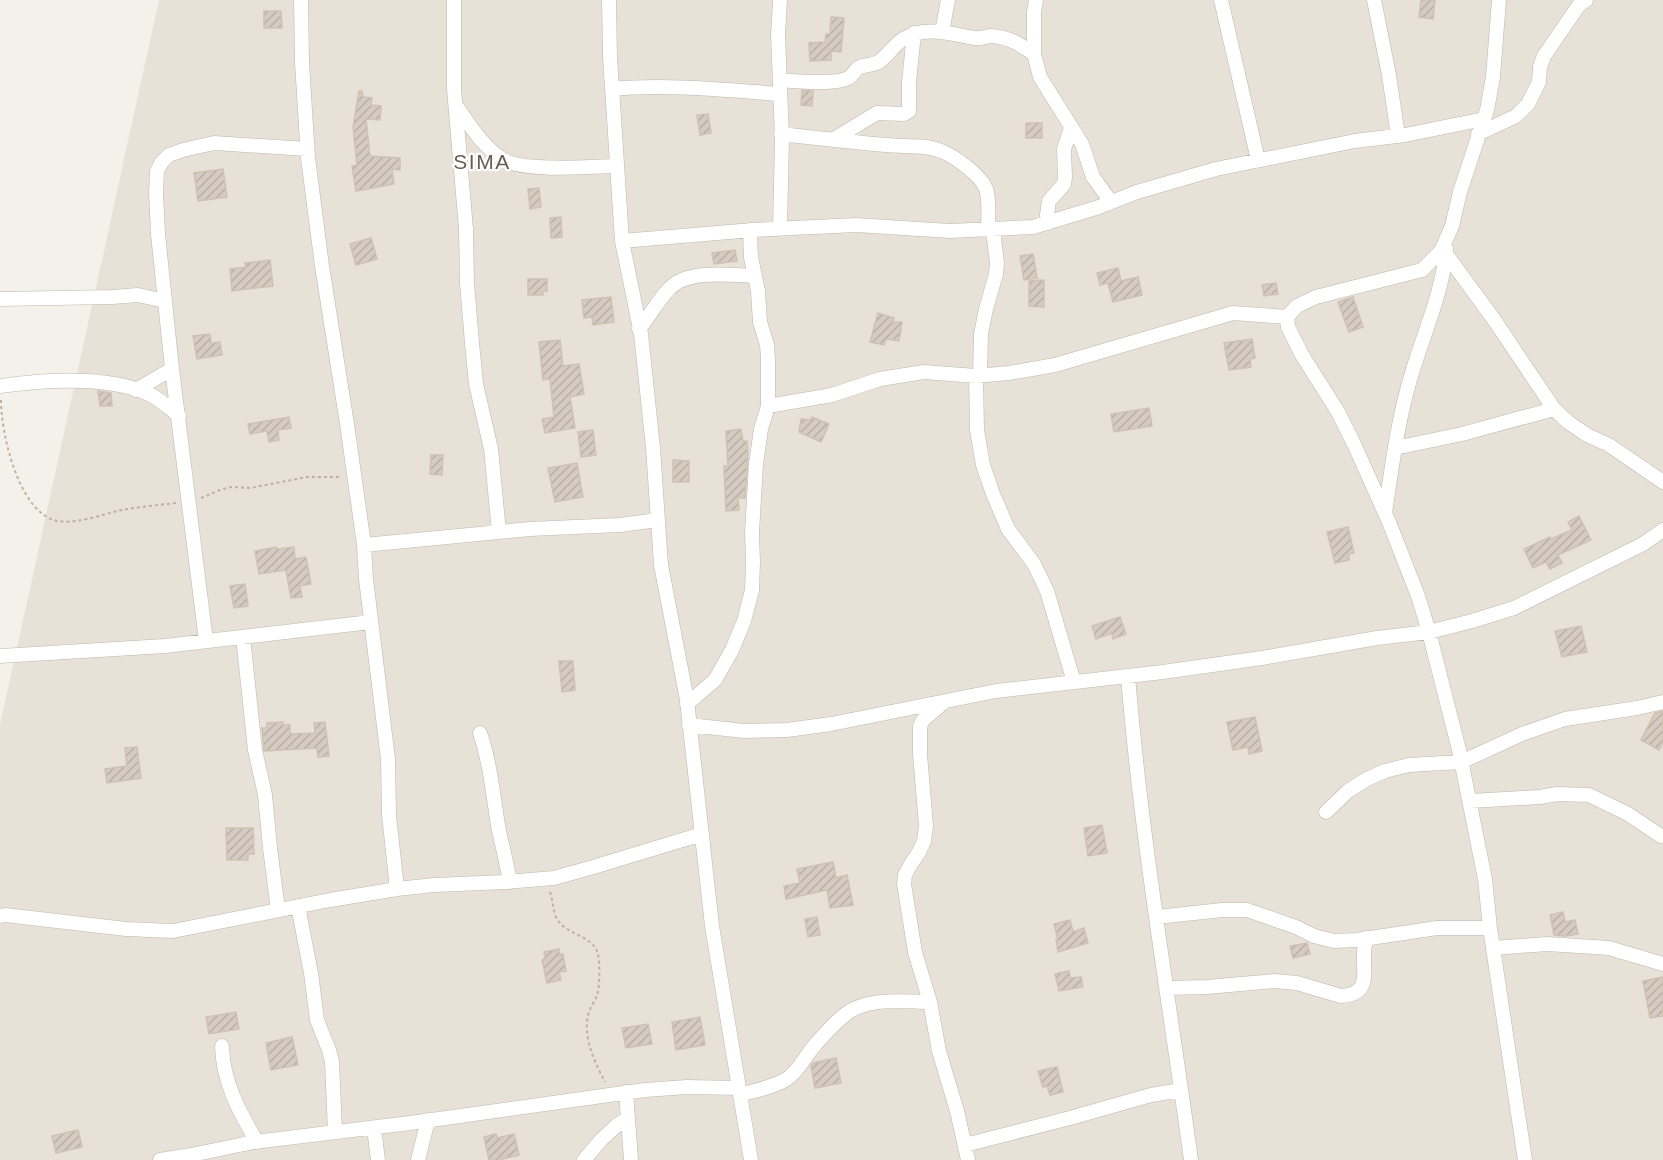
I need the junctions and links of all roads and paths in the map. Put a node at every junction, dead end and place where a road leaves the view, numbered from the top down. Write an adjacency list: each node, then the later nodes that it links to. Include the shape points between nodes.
1 (301, 0): 23 (street)
2 (454, 0): 16 (street)
3 (609, 0): 15 (street)
4 (780, 0): 14 (street)
5 (948, 0): 11 (street)
6 (1036, 0): 13 (street)
7 (1221, 0): 24 (street)
8 (1374, 0): 21 (street)
9 (1498, 0): 17 (street, via 1493,77)
10 (1586, 0): 20 (street, via 1544,56 1539,82 1528,104 1516,117)
11 (942, 32): 12 (street); 13 (street, via 980,39 1000,37)
12 (914, 33): 14 (street, via 878,63 861,67 849,77); 22 (street, via 909,111 877,113)
13 (1034, 54): 18 (street, via 1040,77)
14 (780, 87): 15 (street); 19 (street)
15 (612, 89): 25 (street)
16 (455, 106): 25 (street, via 483,142 504,161 574,169); 53 (street, via 476,384 491,449)
17 (1484, 119): 20 (street); 21 (street)
18 (1071, 128): 26 (street, via 1082,144 1093,177); 27 (street, via 1064,149 1064,184 1049,201)
19 (782, 134): 22 (street); 28 (street)
20 (1478, 135): 31 (street)
21 (1398, 136): 24 (street)
22 (834, 139): 30 (street, via 926,148 953,158 980,178 986,189)
23 (307, 148): 36 (street, via 214,143 169,155 162,162 157,171 156,193); 47 (street)
24 (1258, 160): 26 (street)
25 (616, 166): 32 (street)
26 (1111, 202): 27 (street)
27 (1048, 223): 30 (street)
28 (780, 228): 29 (street); 30 (street, via 856,225)
29 (750, 230): 32 (street); 34 (street)
30 (991, 230): 40 (street, via 997,263 981,334)
31 (1446, 238): 33 (street); 37 (street, via 1441,251 1422,270 1316,297 1297,306)
32 (622, 242): 38 (street)
33 (1446, 254): 44 (street); 46 (street, via 1437,299 1411,374)
34 (755, 276): 38 (street, via 699,276 682,280 671,286); 43 (street, via 767,345)
35 (0, 299): 36 (street, via 138,295)
36 (165, 301): 39 (street)
37 (1287, 317): 40 (street, via 1233,313 1055,365); 50 (street, via 1288,327 1338,412)
38 (639, 329): 51 (street)
39 (172, 369): 42 (street); 45 (street)
40 (978, 375): 43 (street, via 924,372); 61 (street, via 977,430 983,465 1008,529 1034,564 1047,591)
41 (2, 386): 42 (street, via 84,381); 49 (path, via 1,416 13,468 40,513 55,520 76,520)
42 (136, 390): 45 (street, via 149,394)
43 (768, 406): 64 (street, via 756,464 752,590 744,621 715,680)
44 (1554, 409): 46 (street); 48 (street, via 1587,435)
45 (179, 416): 49 (street)
46 (1395, 448): 50 (street)
47 (355, 479): 49 (path, via 307,477 250,488 231,487); 54 (street)
48 (1663, 482)
49 (188, 503): 58 (street)
50 (1385, 513): 56 (street)
51 (658, 520): 53 (street); 64 (street, via 661,565)
52 (1663, 530): 56 (street, via 1643,544 1514,608)
53 (499, 532): 54 (street)
54 (364, 544): 55 (street)
55 (371, 621): 57 (street); 74 (street, via 388,759)
56 (1429, 632): 60 (street); 67 (street)
57 (243, 637): 58 (street); 76 (street)
58 (206, 641): 59 (street)
59 (0, 656)
60 (1128, 676): 61 (street); 78 (street)
61 (1074, 682): 62 (street)
62 (945, 700): 65 (street, via 787,730 744,731); 84 (street, via 920,726 926,826 924,841 904,884 915,952)
63 (1663, 702): 67 (street, via 1565,719)
64 (687, 704): 65 (street)
65 (689, 725): 70 (street)
66 (480, 733): 73 (street)
67 (1461, 762): 68 (street); 69 (street, via 1409,765 1385,771 1348,791)
68 (1470, 801): 71 (street, via 1589,795); 79 (street)
69 (1326, 812)
70 (702, 834): 72 (street); 87 (street, via 712,926)
71 (1661, 836)
72 (544, 879): 73 (street); 88 (path, via 557,919 586,939 599,957 599,989 587,1017 587,1032 598,1069)
73 (510, 882): 74 (street)
74 (397, 889): 75 (street)
75 (298, 906): 76 (street); 92 (street, via 317,1020 332,1062)
76 (278, 910): 77 (street, via 173,930)
77 (0, 916)
78 (1157, 917): 80 (street, via 1247,910 1334,941); 83 (street)
79 (1490, 928): 80 (street, via 1437,928); 81 (street)
80 (1366, 938): 83 (street, via 1365,980 1354,994 1341,996 1297,983 1274,981)
81 (1493, 948): 82 (street, via 1547,944 1609,948); 104 (street)
82 (1663, 964)
83 (1167, 988): 86 (street)
84 (930, 1002): 87 (street, via 897,1001 855,1008 813,1047 789,1077 780,1083); 94 (street)
85 (222, 1046): 93 (street, via 230,1090)
86 (1181, 1090): 94 (street); 103 (street)
87 (740, 1091): 88 (street, via 687,1087); 101 (street)
88 (620, 1093): 89 (street); 90 (street)
89 (627, 1119): 99 (street); 100 (street)
90 (428, 1120): 91 (street); 98 (street)
91 (374, 1128): 92 (street); 97 (street)
92 (335, 1132): 93 (street)
93 (257, 1142): 95 (street)
94 (965, 1144): 102 (street)
95 (190, 1158): 96 (street)
96 (160, 1160)
97 (378, 1160)
98 (418, 1160)
99 (584, 1160)
100 (631, 1160)
101 (751, 1160)
102 (968, 1160)
103 (1191, 1160)
104 (1525, 1160)

